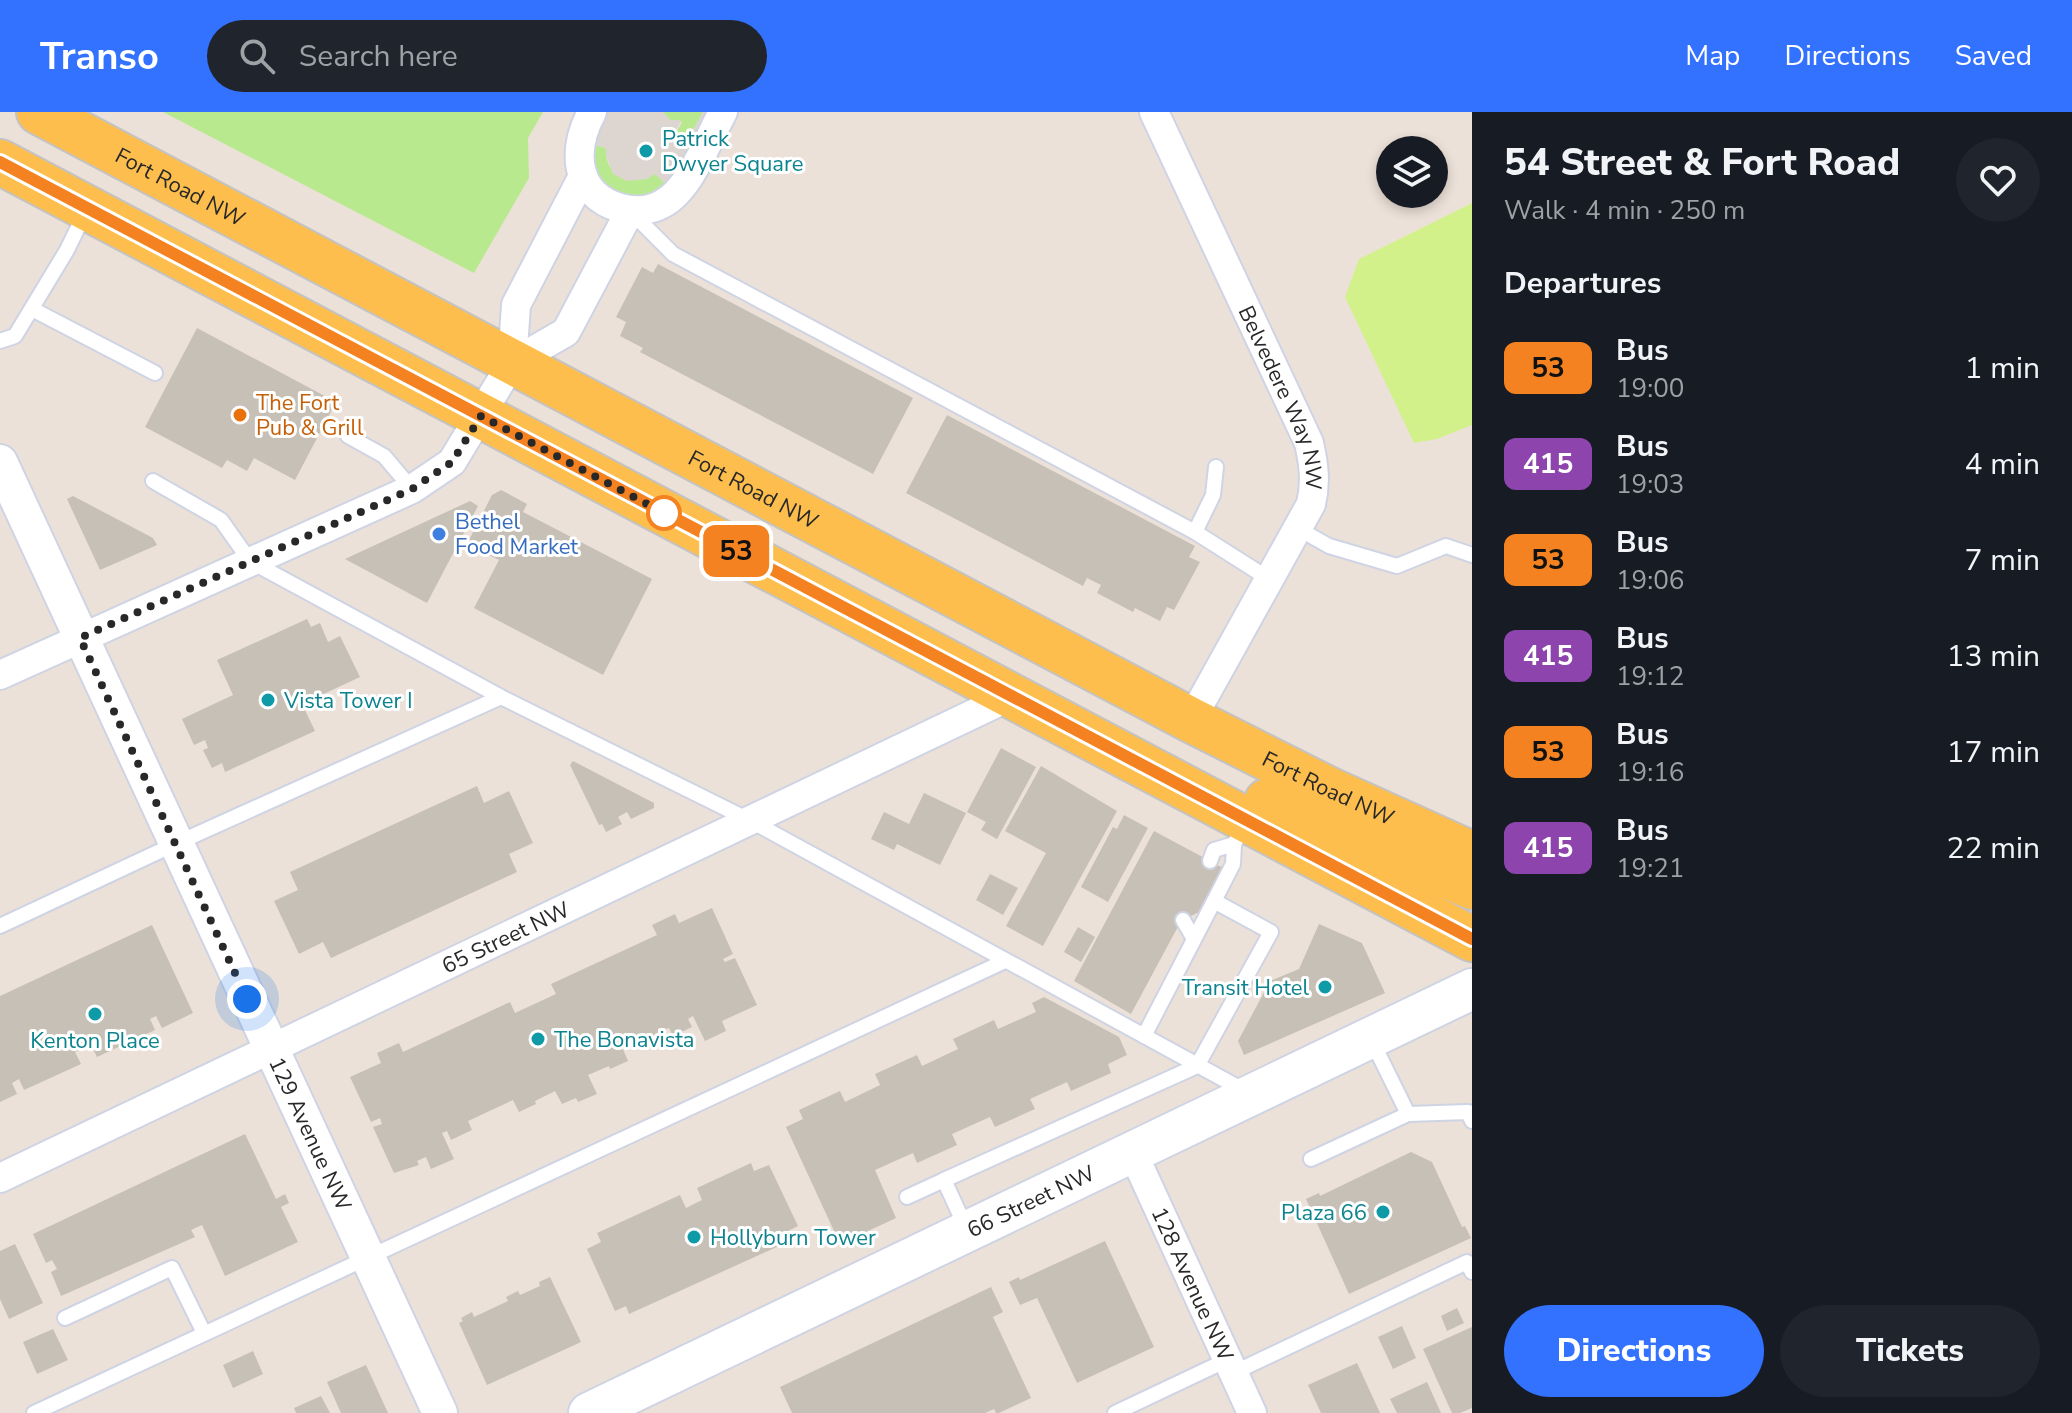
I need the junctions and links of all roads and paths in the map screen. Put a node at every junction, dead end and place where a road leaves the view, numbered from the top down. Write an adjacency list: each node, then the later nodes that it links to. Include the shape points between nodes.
1 (39, 112): 11 (main road, Fort Road NW)
2 (592, 112): 5 (street, via 579,141)
3 (723, 112): 8 (street, via 678,192 663,204)
4 (1154, 112): 19 (street, Belvedere Way NW, via 1309,443 1315,487)
5 (583, 176): 8 (street, via 607,204); 11 (street, via 516,305)
6 (11, 177): 7 (main road)
7 (88, 208): 9 (lane); 13 (main road)
8 (630, 211): 11 (street, via 566,332); 20 (lane, via 673,254)
9 (32, 309): 10 (lane, via 15,336); 12 (lane)
10 (0, 341)
11 (512, 363): 13 (street); 28 (main road, Fort Road NW)
12 (155, 373)
13 (481, 416): 18 (street, via 452,462); 26 (main road)
14 (348, 436): 18 (lane, via 384,456)
15 (0, 462): 24 (street, 129 Avenue NW)
16 (1216, 467): 20 (lane, via 1213,495)
17 (153, 481): 22 (lane, via 221,520)
18 (412, 489): 22 (street)
19 (1297, 528): 21 (lane, via 1329,546 1397,566 1446,546); 23 (street, Belvedere Way NW)
20 (1195, 532): 23 (lane)
21 (1472, 555)
22 (250, 561): 24 (street); 27 (lane)
23 (1269, 579): 28 (street, Belvedere Way NW)
24 (80, 638): 25 (street); 32 (street, 129 Avenue NW)
25 (0, 675)
26 (1011, 696): 29 (main road); 30 (street, 65 Street NW)
27 (501, 697): 30 (lane); 32 (lane)
28 (1191, 720): 33 (main road, Fort Road NW)
29 (1146, 766): 31 (main road); 35 (main road, via 1248,794)
30 (751, 821): 41 (lane); 45 (street, 65 Street NW)
31 (1241, 832): 34 (lane, via 1214,850); 36 (lane, via 1233,864); 40 (main road)
32 (175, 844): 38 (lane); 45 (street, 129 Avenue NW)
33 (1472, 854)
34 (1210, 861)
35 (1472, 887)
36 (1214, 901): 39 (lane); 46 (lane, via 1271,932)
37 (1183, 920): 39 (lane)
38 (0, 926)
39 (1194, 939): 43 (lane)
40 (1472, 939)
41 (1005, 961): 43 (lane); 56 (lane)
42 (1472, 989): 44 (main road, 66 Street NW)
43 (1144, 1036): 46 (lane)
44 (1370, 1038): 47 (main road, 66 Street NW); 48 (lane)
45 (270, 1051): 52 (street, 65 Street NW); 56 (street, 129 Avenue NW)
46 (1197, 1066): 47 (lane); 53 (lane)
47 (1253, 1095): 50 (main road, 66 Street NW)
48 (1408, 1114): 49 (lane, via 1468,1112); 51 (lane)
49 (1472, 1121)
50 (1133, 1153): 55 (main road, 66 Street NW); 60 (street, 128 Avenue NW)
51 (1311, 1159)
52 (0, 1178)
53 (944, 1180): 54 (lane); 55 (lane)
54 (907, 1197)
55 (968, 1232): 63 (main road, 66 Street NW)
56 (368, 1256): 59 (lane); 62 (street, 129 Avenue NW)
57 (1470, 1264): 60 (lane)
58 (65, 1318): 59 (lane, via 172,1268)
59 (204, 1333): 61 (lane)
60 (1230, 1366): 64 (lane); 65 (street, 128 Avenue NW)
61 (34, 1413)
62 (440, 1413)
63 (589, 1413)
64 (1115, 1413)
65 (1252, 1413)

